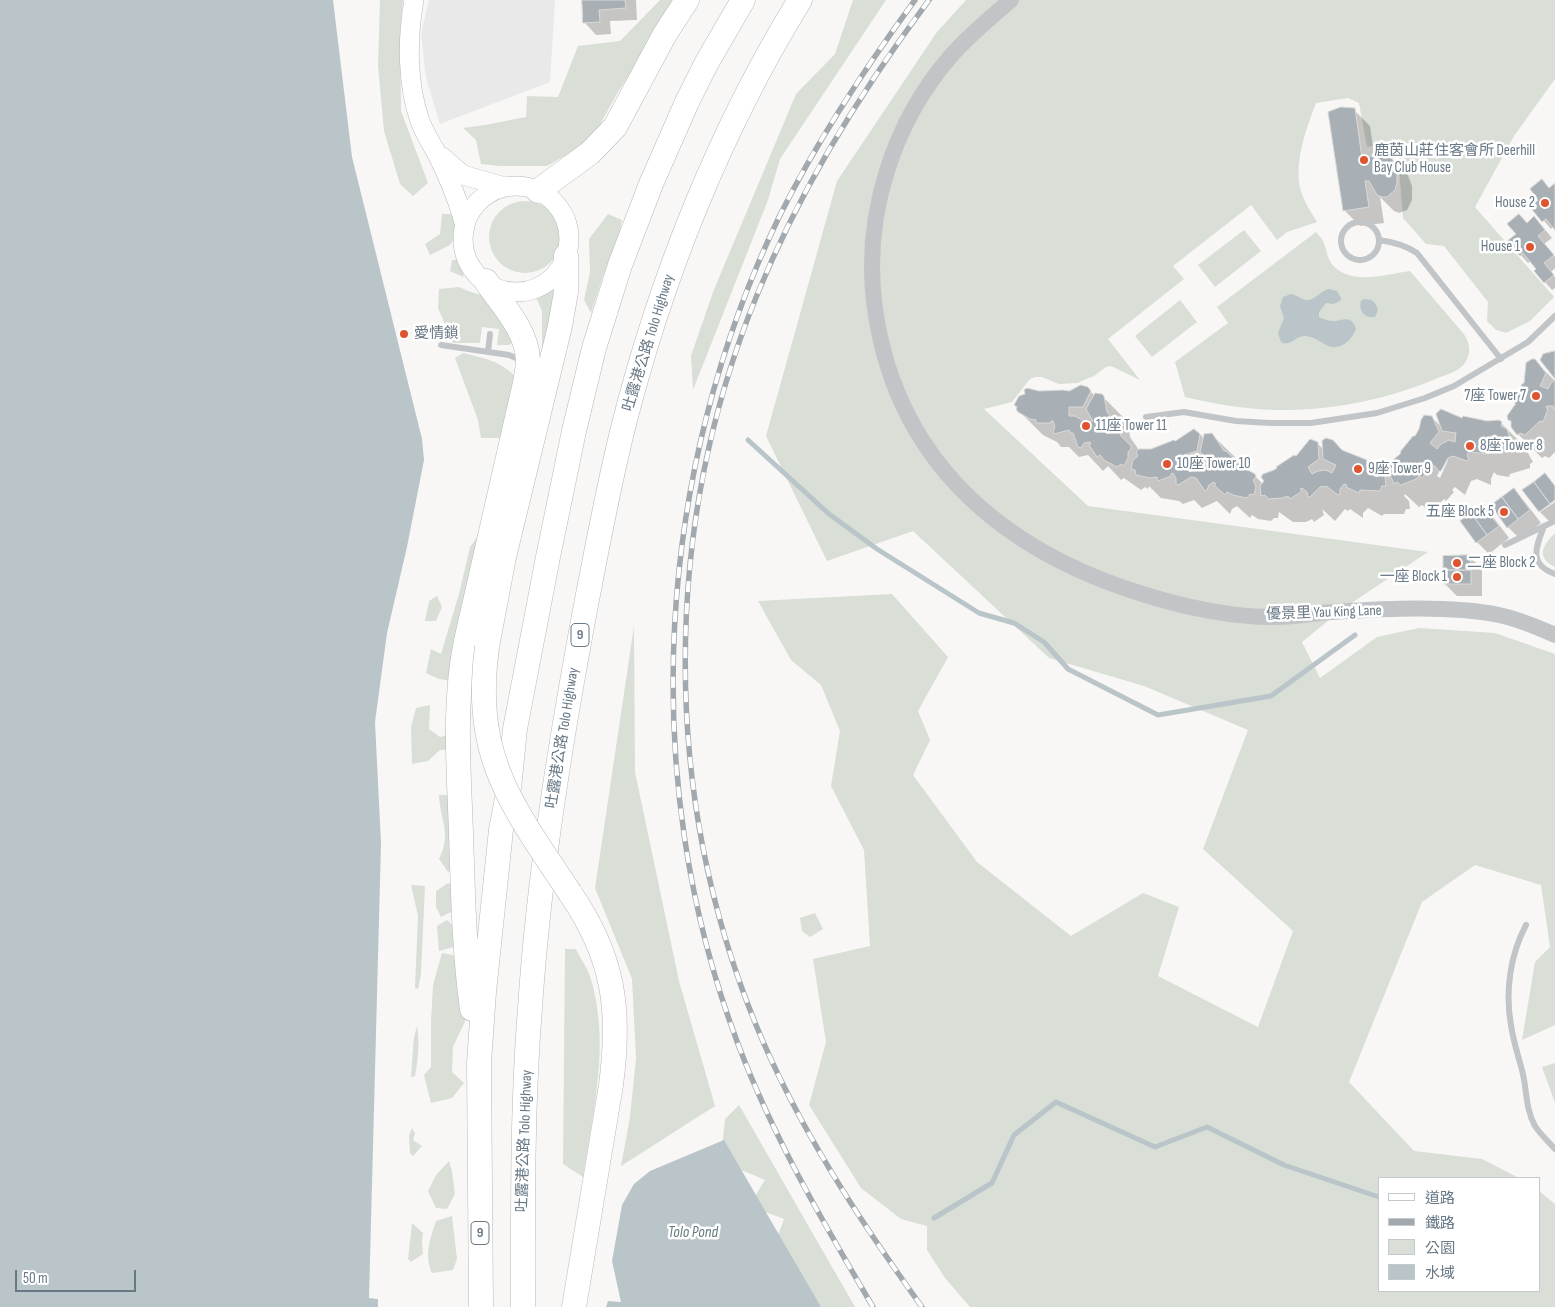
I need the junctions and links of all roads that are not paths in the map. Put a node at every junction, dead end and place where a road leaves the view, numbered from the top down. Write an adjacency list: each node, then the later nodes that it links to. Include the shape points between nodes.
1 (414, 0): 6 (main road, via 410,54 412,90 421,122)
2 (687, 0): 8 (highway, via 615,127 590,154)
3 (743, 0): 26 (highway, 9, via 706,64 658,167 620,265 594,348 563,482 515,729 501,830)
4 (800, 0): 29 (highway, 吐露港公路 Tolo Highway / 9, via 743,102 677,255 623,428 600,532 563,725 534,948 522,1163)
5 (1011, 0): 24 (street, 優景里 Yau King Lane, via 973,32 921,96 889,163 875,224 872,287 886,362 901,402 940,466 989,516 1021,539 1088,575 1168,602 1278,617 1331,612 1457,610 1499,615)
6 (435, 151): 7 (main road, via 463,175); 9 (main road, via 457,196)
7 (504, 187): 8 (main road, via 518,186); 9 (main road, via 479,201)
8 (538, 191): 11 (main road, via 565,217 569,234)
9 (465, 227): 12 (main road, via 465,251 473,268)
10 (1379, 240): 10 (lane, via 1375,253 1364,260 1345,254 1340,241 1345,229 1356,222 1369,224); 17 (lane, via 1406,246 1418,253)
11 (566, 256): 12 (main road, via 550,280 526,291 497,288); 30 (highway, bridge, via 566,292 560,326 504,556 487,647 483,702 486,734 505,791 590,925 612,988 615,1052)
12 (486, 281): 18 (highway, via 517,325 527,350)
13 (1555, 316): 17 (lane, via 1528,342)
14 (490, 334): 16 (lane)
15 (440, 345): 16 (lane)
16 (488, 352): 18 (lane, via 513,356)
17 (1501, 359): 19 (lane, via 1454,386 1425,398 1377,413 1331,421 1270,423 1184,412)
18 (528, 365): 26 (highway, via 466,640 461,675 458,756 463,878 470,995)
19 (1146, 417)
20 (1555, 521): 21 (lane)
21 (1544, 526): 22 (lane); 23 (lane, via 1536,555 1544,568)
22 (1505, 545)
23 (1555, 574)
24 (1555, 635)
25 (1526, 924): 27 (lane, via 1511,968 1509,1012 1529,1112 1537,1129)
26 (479, 1063): 28 (highway, 9)
27 (1553, 1146)
28 (481, 1307)
29 (523, 1307)
30 (574, 1307)

